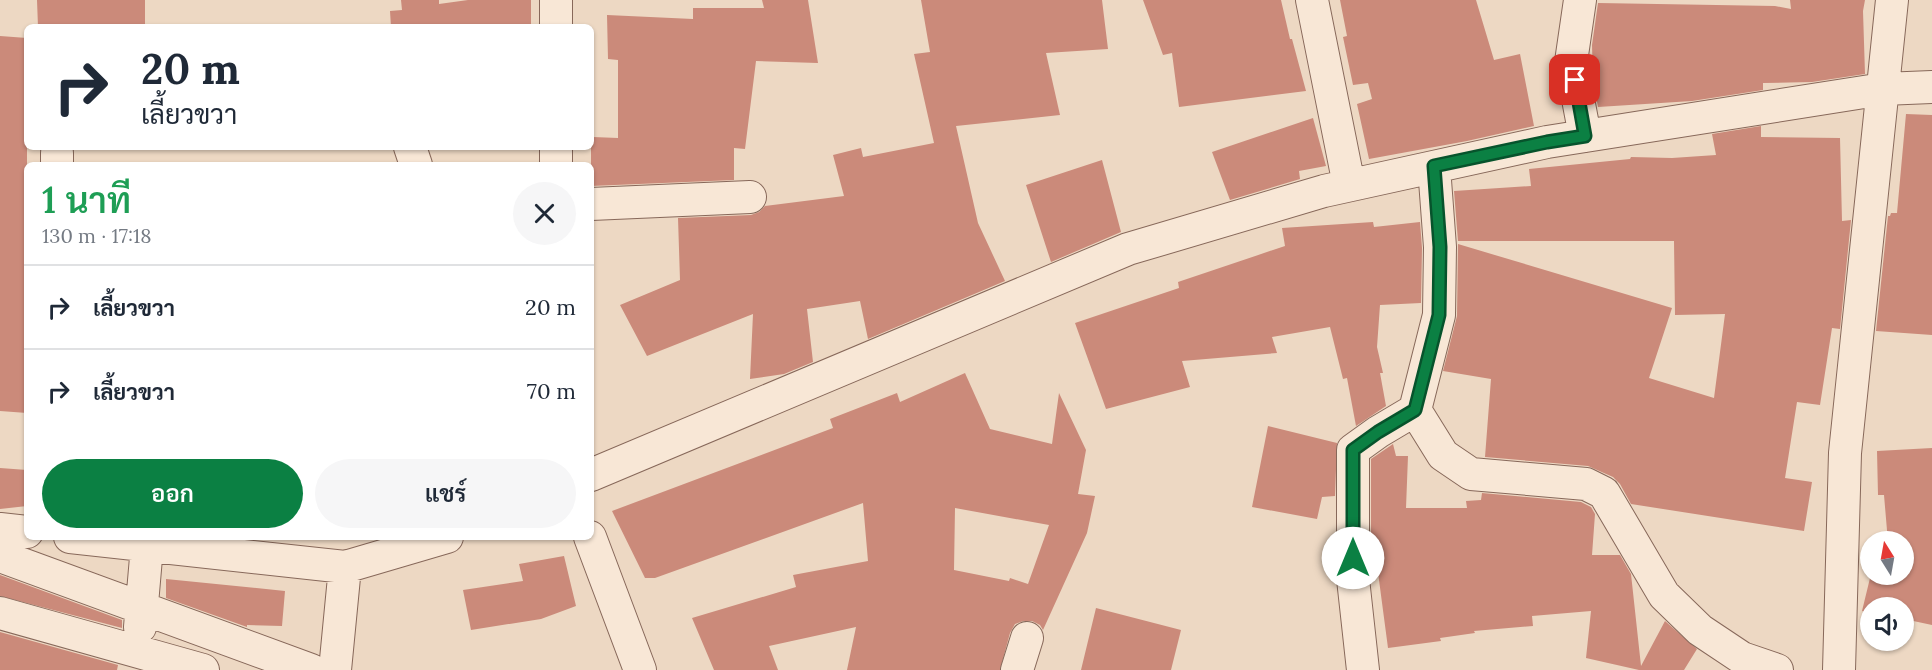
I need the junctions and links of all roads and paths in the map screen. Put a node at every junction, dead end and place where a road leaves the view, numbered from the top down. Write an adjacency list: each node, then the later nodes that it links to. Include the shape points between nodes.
1 (556, 0): 5 (street)
2 (1312, 0): 10 (street)
3 (1580, 0): 8 (street, via 1571,62)
4 (1892, 0): 7 (street)
5 (556, 24)
6 (1932, 87): 7 (street)
7 (1883, 89): 8 (street); 33 (street, via 1845,453)
8 (1585, 136): 9 (street)
9 (1434, 166): 10 (street); 13 (street, via 1440,247 1439,315)
10 (1349, 185): 14 (street, via 1128,249)
11 (750, 197): 12 (street)
12 (594, 204)
13 (1415, 410): 31 (street, via 1353,450 1353,579); 32 (street, via 1443,455 1471,474 1587,484 1604,493 1664,595 1700,630 1742,658)
14 (594, 474)
15 (0, 529): 16 (street)
16 (24, 532)
17 (96, 540): 20 (street)
18 (437, 540): 22 (street)
19 (591, 540): 29 (street)
20 (147, 546): 22 (street); 25 (street)
21 (0, 556): 27 (street)
22 (345, 567): 28 (street)
23 (0, 613): 26 (street)
24 (1027, 638): 30 (street)
25 (137, 670)
26 (203, 670)
27 (311, 670)
28 (335, 670)
29 (640, 670)
30 (1017, 670)
31 (1363, 670)
32 (1777, 670)
33 (1839, 670)

